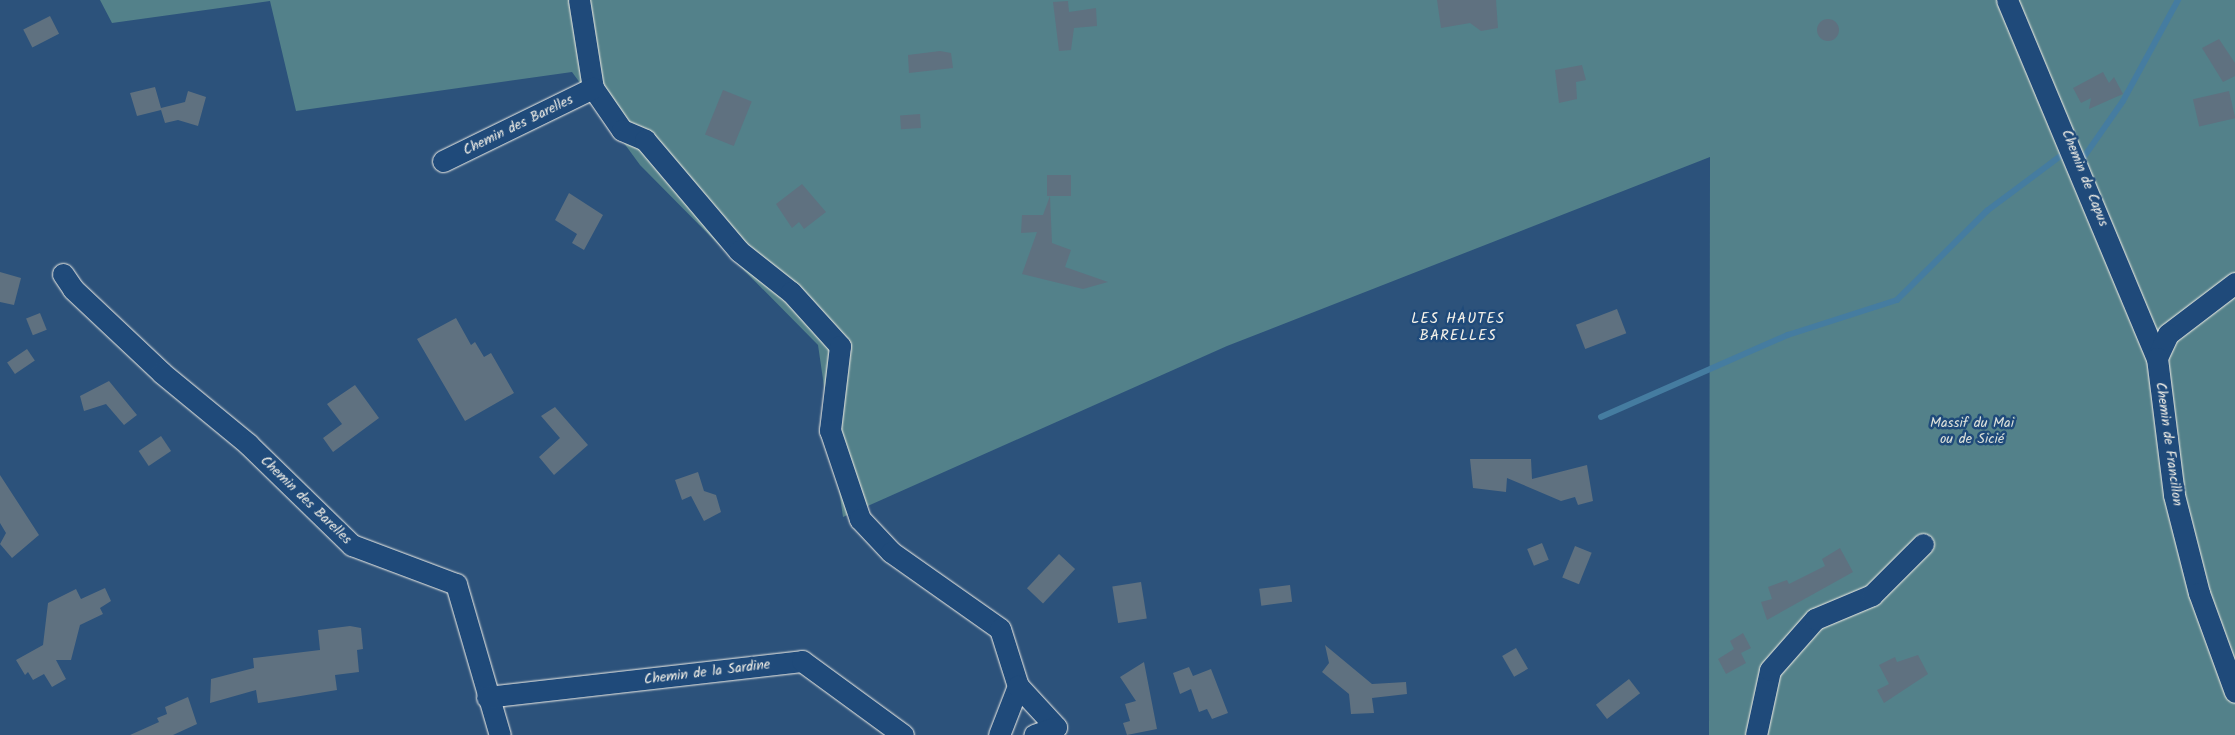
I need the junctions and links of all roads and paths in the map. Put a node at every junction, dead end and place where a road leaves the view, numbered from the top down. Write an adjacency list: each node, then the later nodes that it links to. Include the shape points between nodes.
1 (579, 0): 3 (street)
2 (2007, 0): 7 (street, Chemin de Capus)
3 (593, 88): 4 (street, Chemin des Barelles); 9 (street, via 622,130 645,140 739,251 791,292 840,346 830,430 860,519 891,552 1000,629)
4 (443, 161)
5 (63, 274): 11 (street, Chemin des Barelles, via 73,289 162,373 248,444 352,545 456,584)
6 (2235, 283): 7 (street, via 2168,334)
7 (2157, 358): 10 (street, Chemin de Francillon, via 2174,495 2199,593)
8 (1923, 544): 17 (street, via 1872,595 1814,619 1770,670)
9 (1018, 686): 12 (street); 15 (street)
10 (2235, 692)
11 (487, 697): 13 (street, Chemin des Barelles); 14 (street, Chemin de la Sardine, via 802,661)
12 (1061, 731): 16 (street)
13 (500, 735)
14 (903, 735)
15 (999, 735)
16 (1034, 735)
17 (1756, 735)

